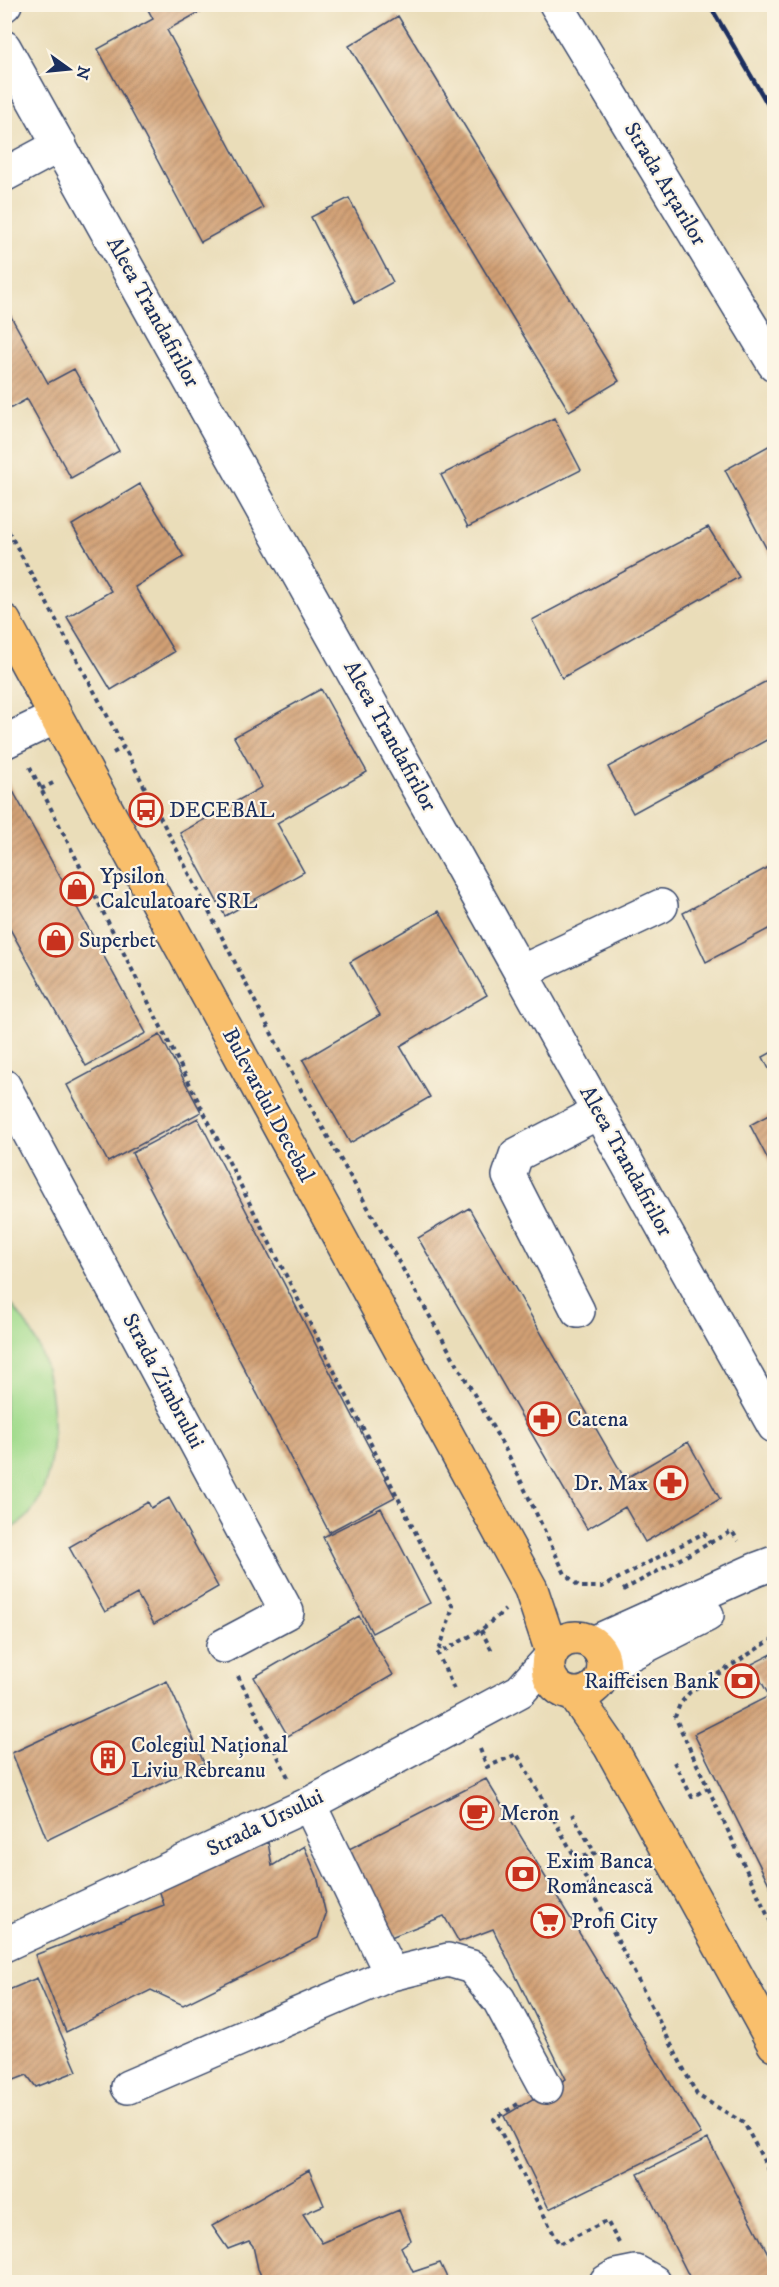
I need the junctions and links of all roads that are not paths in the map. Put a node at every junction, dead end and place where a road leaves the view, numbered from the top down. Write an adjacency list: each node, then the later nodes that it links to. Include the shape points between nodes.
1 (555, 4): 5 (street, Strada Arțarilor)
2 (4, 47): 3 (street, Aleea Trandafirilor)
3 (60, 145): 4 (street); 10 (street, Aleea Trandafirilor)
4 (4, 175)
5 (774, 364)
6 (4, 621): 7 (main road, Bulevardul Decebal)
7 (56, 717): 8 (street); 18 (main road, Bulevardul Decebal)
8 (10, 739)
9 (661, 906): 10 (street)
10 (520, 972): 12 (street, Aleea Trandafirilor)
11 (4, 1086): 17 (street, Strada Zimbrului, via 287,1612)
12 (599, 1112): 13 (street, via 516,1155 509,1176); 14 (street, Aleea Trandafirilor)
13 (578, 1311)
14 (774, 1426)
15 (774, 1563): 18 (street)
16 (774, 1580): 18 (street)
17 (223, 1646)
18 (575, 1666): 19 (street, Strada Ursului, via 520,1690); 22 (main road, Bulevardul Decebal, via 610,1746)
19 (306, 1806): 20 (street, Strada Ursului); 21 (street)
20 (4, 1945)
21 (391, 1974): 23 (street, via 447,1960 472,1967 499,2000); 24 (street)
22 (772, 2034)
23 (546, 2086)
24 (128, 2087)

